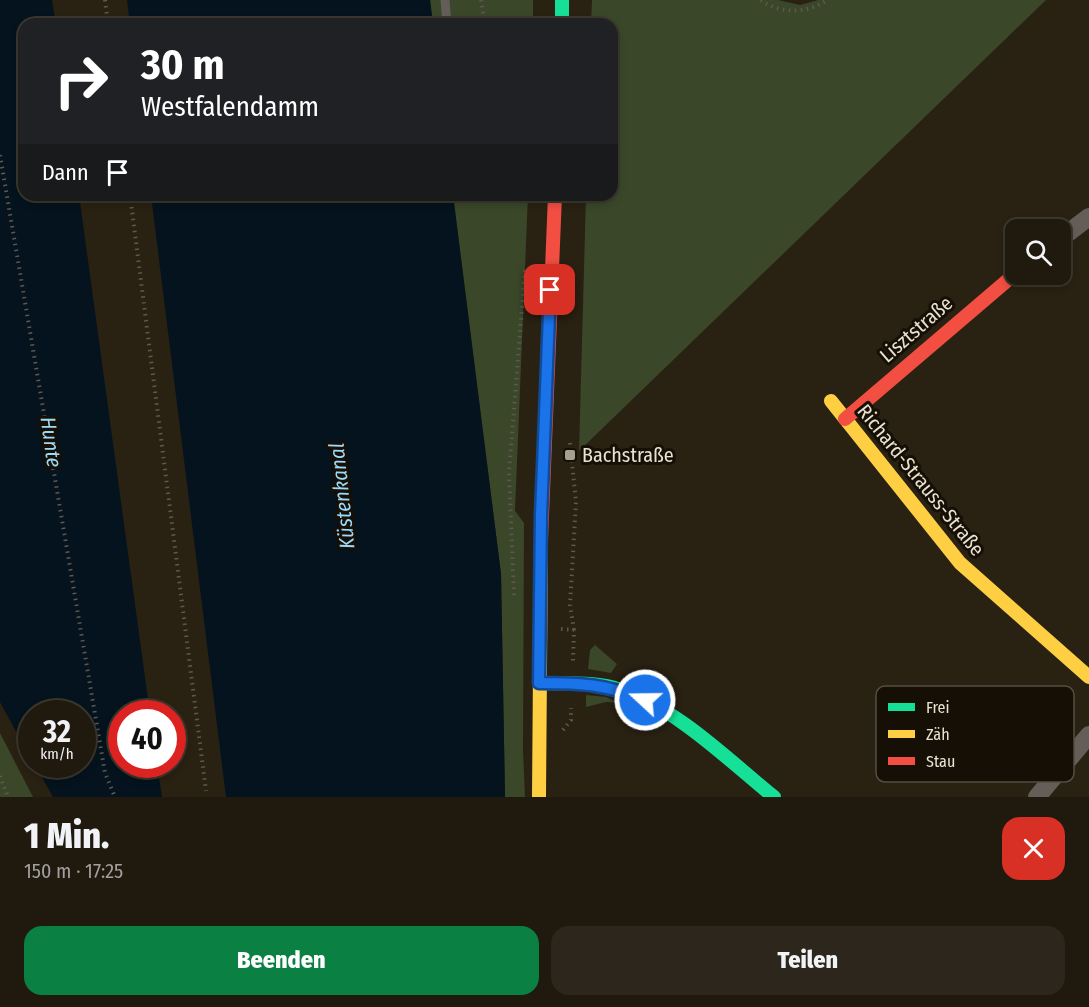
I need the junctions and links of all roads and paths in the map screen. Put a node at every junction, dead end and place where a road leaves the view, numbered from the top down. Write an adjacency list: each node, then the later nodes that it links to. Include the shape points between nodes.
1 (105, 0): 7 (path)
2 (445, 0): 8 (lane)
3 (481, 0): 9 (path)
4 (562, 0): 10 (street)
5 (761, 0): 6 (path, via 784,10 804,10)
6 (827, 0)
7 (107, 18)
8 (446, 18)
9 (484, 18)
10 (562, 18)
11 (0, 155): 12 (path)
12 (1, 166): 28 (path, via 105,773)
13 (131, 201): 26 (path)
14 (555, 201): 21 (street, via 544,410)
15 (1089, 217): 16 (street)
16 (1071, 231)
17 (1005, 282): 19 (street, Lisztstraße)
18 (831, 401): 19 (street, Richard-Strauss-Straße)
19 (845, 419): 20 (street, Richard-Strauss-Straße, via 960,562)
20 (1089, 677)
21 (539, 683): 29 (street); 30 (street, via 597,685 645,700 680,722)
22 (1089, 735): 23 (street)
23 (1074, 753)
24 (0, 776): 27 (path)
25 (1050, 782): 31 (street)
26 (206, 791)
27 (8, 797)
28 (115, 797)
29 (539, 797)
30 (774, 797)
31 (1037, 797)

